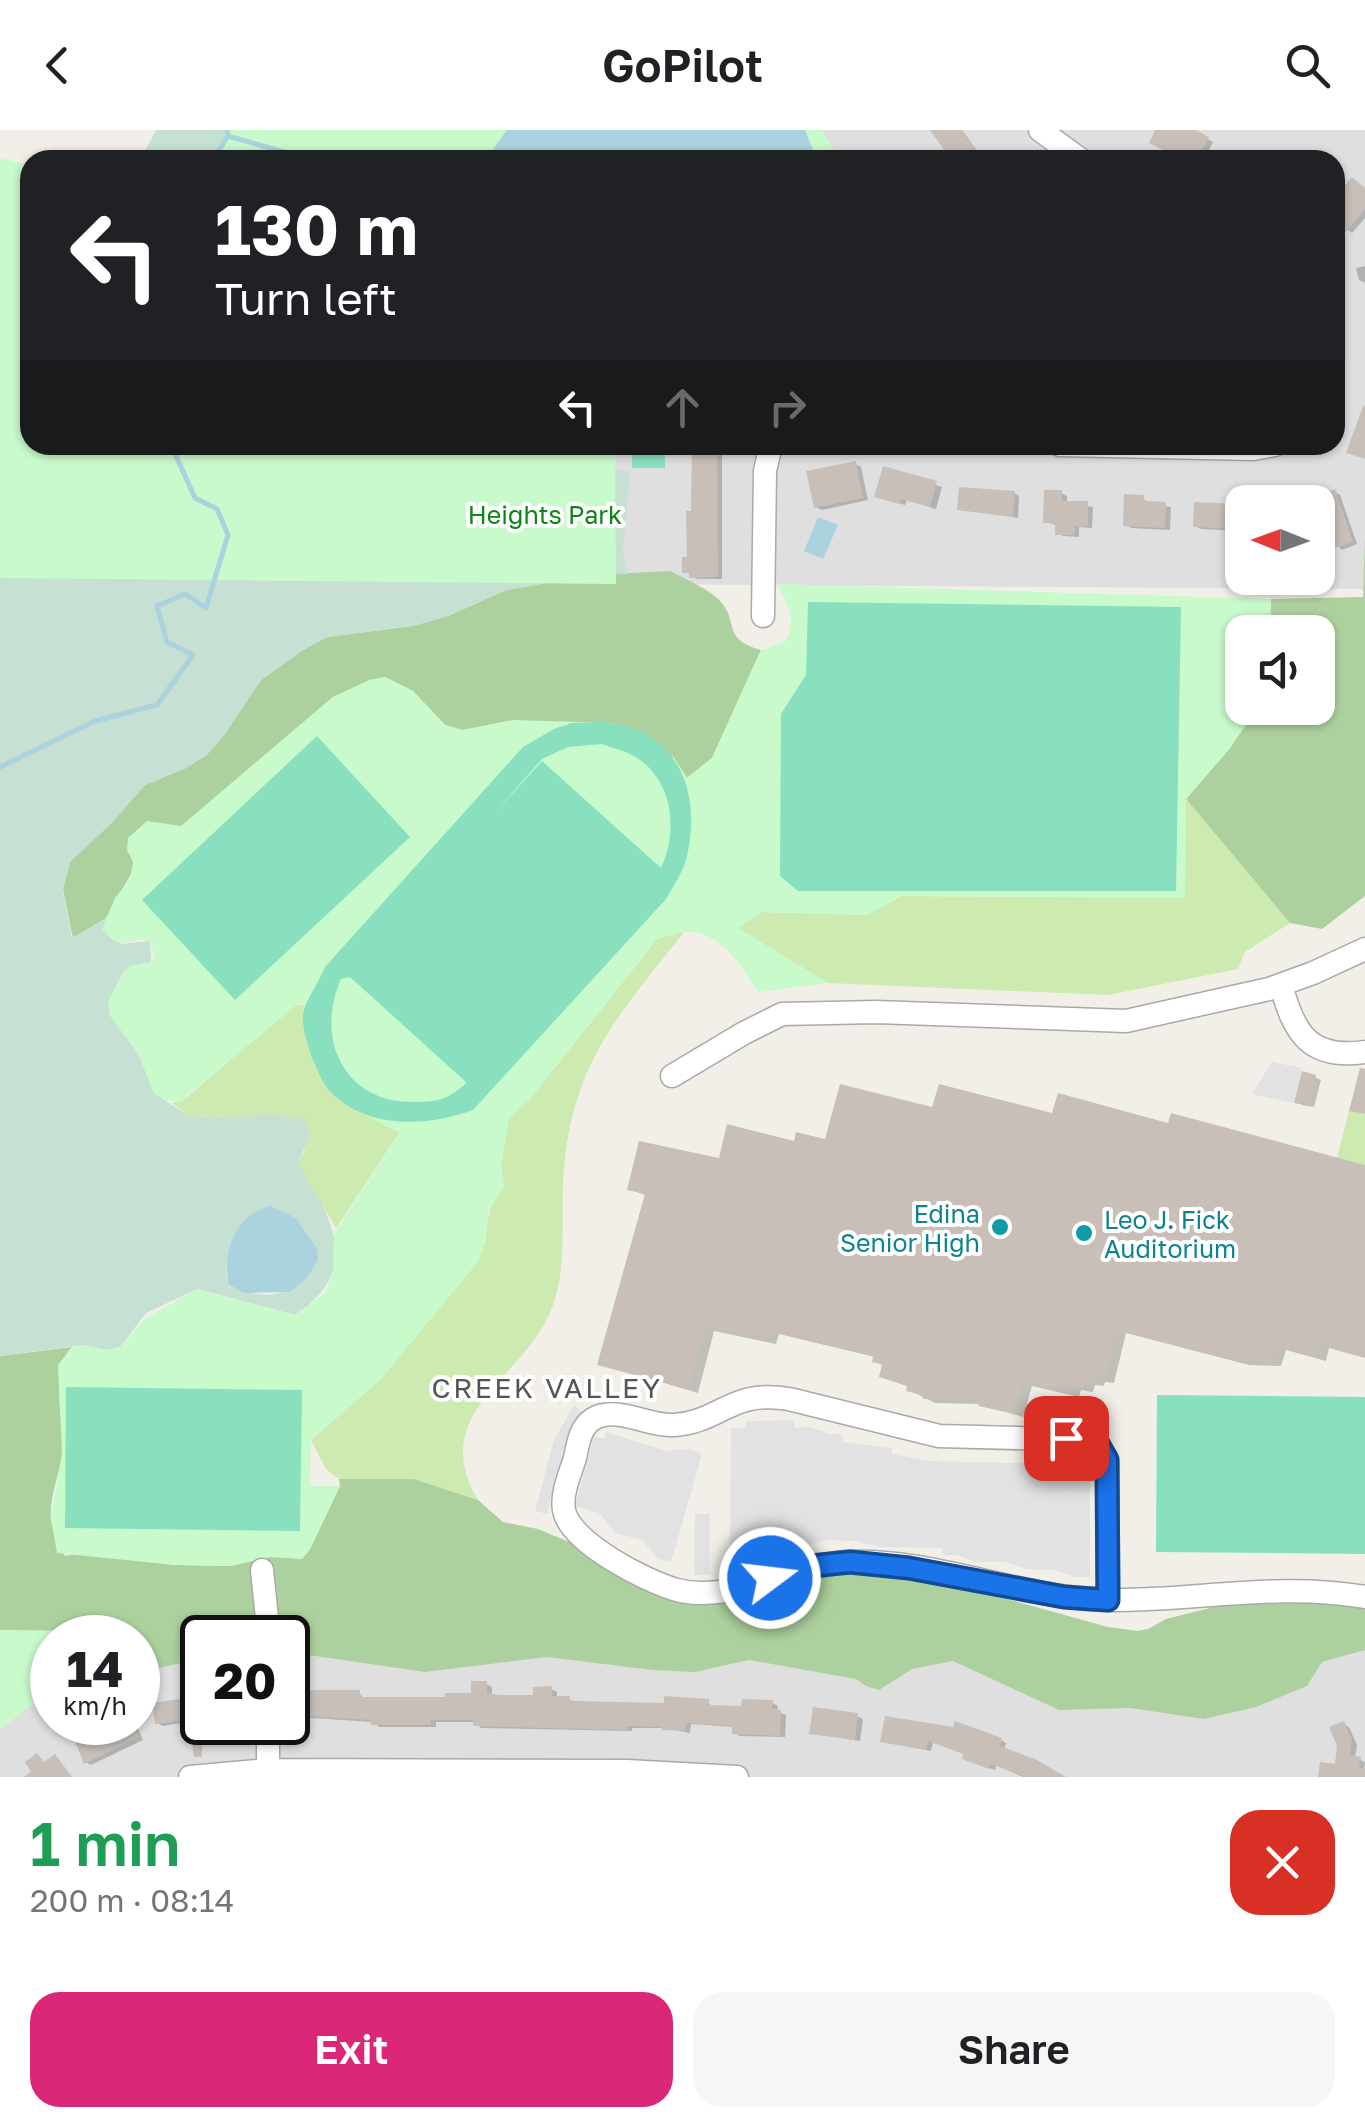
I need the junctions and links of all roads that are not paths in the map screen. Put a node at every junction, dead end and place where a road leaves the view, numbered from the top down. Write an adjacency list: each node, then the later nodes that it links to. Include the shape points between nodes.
1 (1040, 130): 2 (street)
2 (1067, 150)
3 (769, 455): 4 (street)
4 (764, 616)
5 (1365, 949): 6 (street)
6 (1282, 984): 7 (street, via 1297,1031 1308,1042 1338,1053); 8 (street, via 1126,1021 782,1014)
7 (1365, 1052)
8 (672, 1076)
9 (262, 1570): 12 (street)
10 (1365, 1596): 11 (street, via 1304,1590)
11 (1108, 1600): 11 (street, via 1107,1460 1088,1440 939,1436 766,1395 670,1426 597,1416 582,1432 564,1497 565,1516 576,1533 617,1562 678,1590 718,1592 850,1562)
12 (266, 1615)
13 (268, 1745): 14 (street)
14 (268, 1773): 15 (street); 16 (street, via 627,1771)
15 (190, 1777)
16 (736, 1777)

